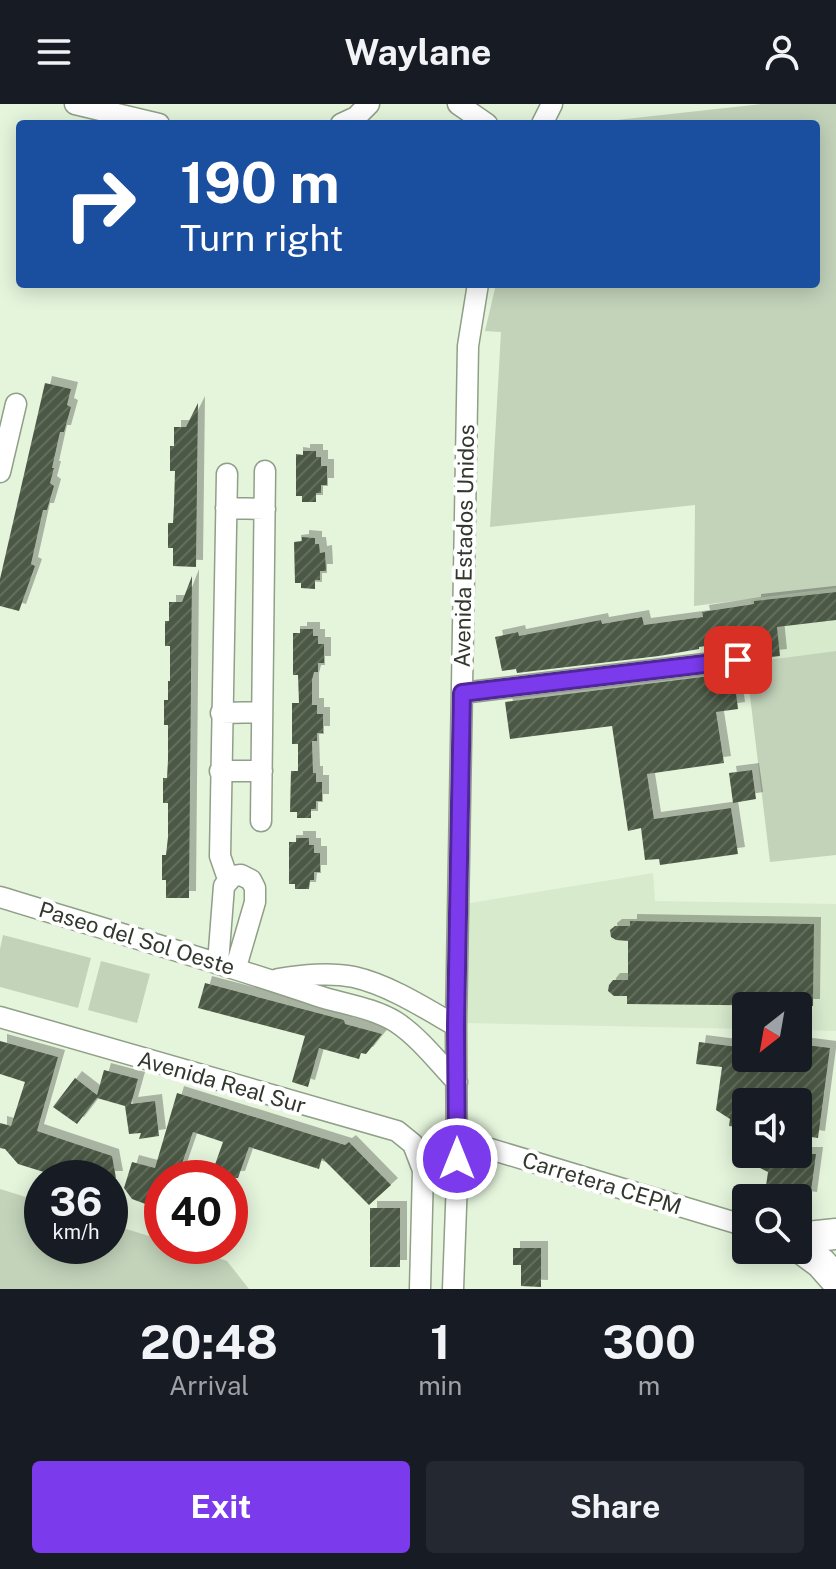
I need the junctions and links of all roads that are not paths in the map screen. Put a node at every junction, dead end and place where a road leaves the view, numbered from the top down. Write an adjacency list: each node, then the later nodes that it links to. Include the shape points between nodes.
1 (75, 104): 4 (street)
2 (369, 104): 5 (street)
3 (458, 104): 6 (street)
4 (142, 120)
5 (350, 120)
6 (481, 120)
7 (477, 288): 15 (street, Avenida Estados Unidos, via 468,346)
8 (16, 404): 10 (street)
9 (265, 471): 13 (street)
10 (0, 472)
11 (227, 474): 12 (street)
12 (226, 508): 13 (street); 17 (street)
13 (265, 509): 16 (street)
14 (738, 660): 15 (street)
15 (462, 693): 28 (street, Avenida Estados Unidos)
16 (262, 712): 17 (street); 19 (street)
17 (221, 713): 18 (street)
18 (220, 771): 19 (street); 21 (street, via 220,856)
19 (262, 771): 20 (street)
20 (261, 821)
21 (228, 879): 23 (street); 23 (street, via 241,875 251,880 255,902)
22 (0, 897): 23 (street, Paseo del Sol Oeste)
23 (227, 965): 24 (street, Paseo del Sol Oeste)
24 (274, 980): 25 (street, Paseo del Sol Oeste, via 313,974 354,977); 26 (street, Paseo del Sol Oeste)
25 (382, 989): 26 (street); 28 (street, Paseo del Sol Oeste)
26 (374, 1012): 29 (street, Paseo del Sol Oeste, via 410,1034)
27 (0, 1017): 38 (street, Avenida Real Sur, via 397,1131 413,1144 423,1170)
28 (456, 1026): 29 (street, Avenida Estados Unidos)
29 (457, 1082): 30 (street, Avenida Estados Unidos)
30 (457, 1139): 31 (street, Carretera CEPM); 39 (street, Avenida Estados Unidos)
31 (732, 1222)
32 (836, 1234): 33 (highway)
33 (812, 1239)
34 (812, 1246): 35 (street)
35 (836, 1252)
36 (812, 1255): 37 (highway)
37 (836, 1280)
38 (420, 1289)
39 (453, 1289)

